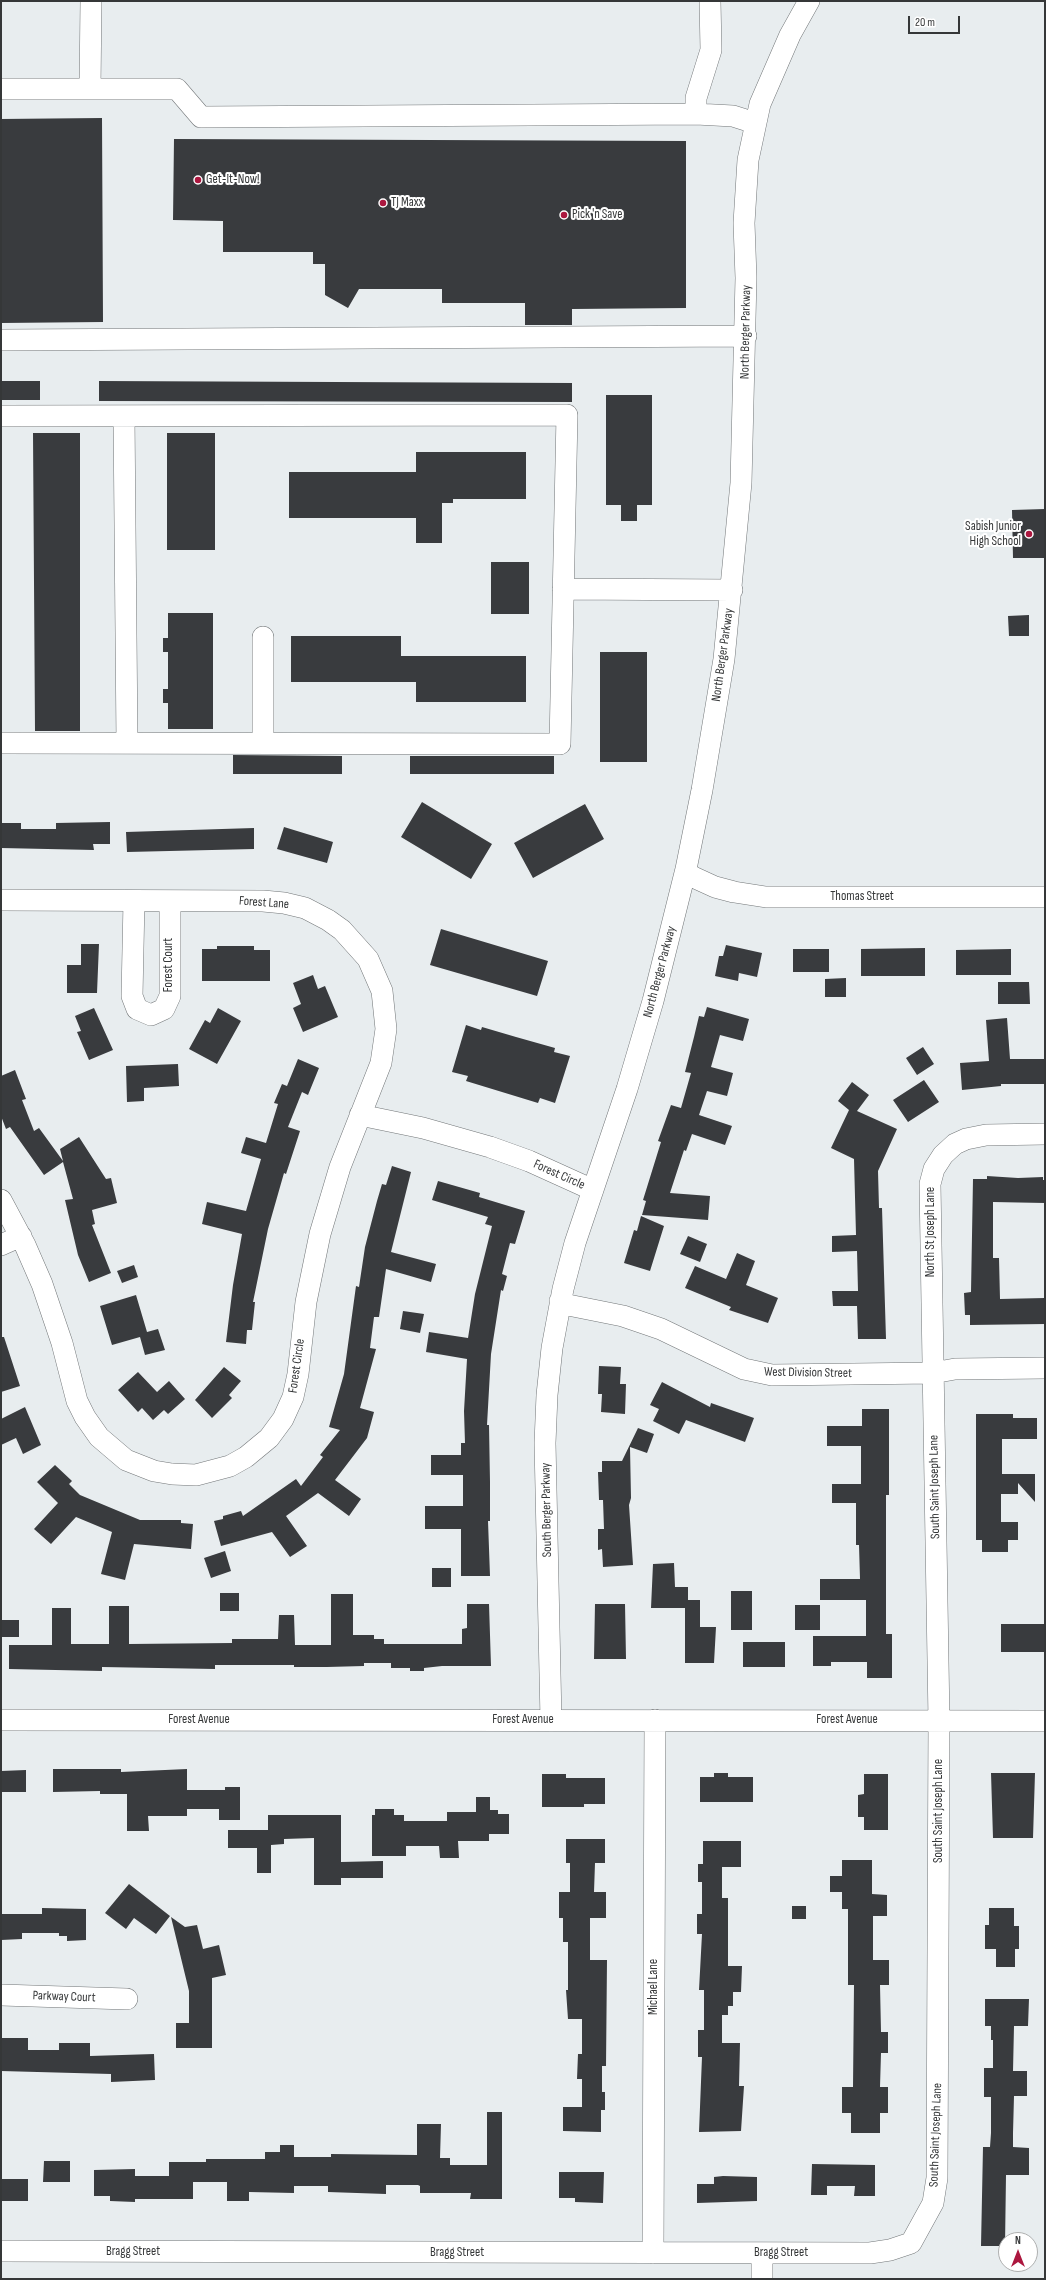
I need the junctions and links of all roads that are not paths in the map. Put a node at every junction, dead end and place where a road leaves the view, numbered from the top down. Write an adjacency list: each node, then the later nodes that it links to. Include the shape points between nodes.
1 (90, 1): 5 (street)
2 (710, 1): 6 (street, via 711,50 696,98)
3 (809, 1): 7 (street, North Berger Parkway, via 781,55)
4 (1, 89): 5 (street)
5 (90, 89): 6 (street, via 177,89 201,117)
6 (696, 114): 7 (street, via 733,116)
7 (755, 122): 8 (street, North Berger Parkway, via 745,183)
8 (746, 336): 9 (street); 13 (street, North Berger Parkway, via 744,439)
9 (1, 340)
10 (1, 416): 11 (street)
11 (124, 416): 12 (street, via 567,415); 16 (street)
12 (563, 589): 13 (street); 17 (street, via 560,744)
13 (732, 590): 18 (street, North Berger Parkway, via 710,746)
14 (263, 637): 17 (street)
15 (1, 743): 16 (street)
16 (127, 743): 17 (street)
17 (263, 743)
18 (686, 869): 19 (street, Thomas Street, via 691,876 715,886 766,897); 25 (street, North Berger Parkway, via 645,1029)
19 (1045, 897)
20 (1, 900): 21 (street, Forest Lane)
21 (134, 900): 22 (street, Forest Lane); 22 (street, Forest Court, via 132,996 137,1009 151,1015 164,1009 170,996)
22 (170, 900): 23 (street, Forest Lane, via 263,901 293,905 328,920 355,942 378,978 386,1016 383,1055)
23 (360, 1115): 25 (street, Forest Circle, via 422,1128 490,1147 536,1164); 27 (street, Forest Circle, via 336,1180 317,1248 306,1302 293,1397 283,1419 265,1442 246,1457 219,1470 184,1475 154,1471 126,1460 99,1437 77,1401 52,1308)
24 (1045, 1134): 31 (street, North St Joseph Lane, via 986,1135 966,1139 949,1149 934,1169 929,1194)
25 (593, 1190): 29 (street, North Berger Parkway, via 575,1243)
26 (1, 1200): 27 (street, Forest Circle)
27 (21, 1236): 28 (street)
28 (1, 1245)
29 (560, 1301): 31 (street, West Division Street, via 623,1316 661,1329 744,1369 764,1374 780,1376); 33 (street, South Berger Parkway, via 550,1363 546,1427)
30 (1045, 1368): 31 (street, West Division Street, via 955,1369)
31 (933, 1373): 35 (street, South Saint Joseph Lane)
32 (1, 1720): 33 (street, Forest Avenue)
33 (550, 1720): 34 (street, Forest Avenue)
34 (656, 1720): 35 (street, Forest Avenue); 41 (street, Michael Lane)
35 (939, 1720): 36 (street, Forest Avenue); 39 (street, South Saint Joseph Lane, via 937,2178 933,2203)
36 (1045, 1721)
37 (1, 1995): 38 (street, Parkway Court)
38 (128, 1999)
39 (911, 2242): 42 (street, Bragg Street, via 890,2250 870,2253)
40 (1, 2251): 41 (street, Bragg Street)
41 (653, 2253): 42 (street, Bragg Street)
42 (762, 2254): 43 (street)
43 (762, 2279)

